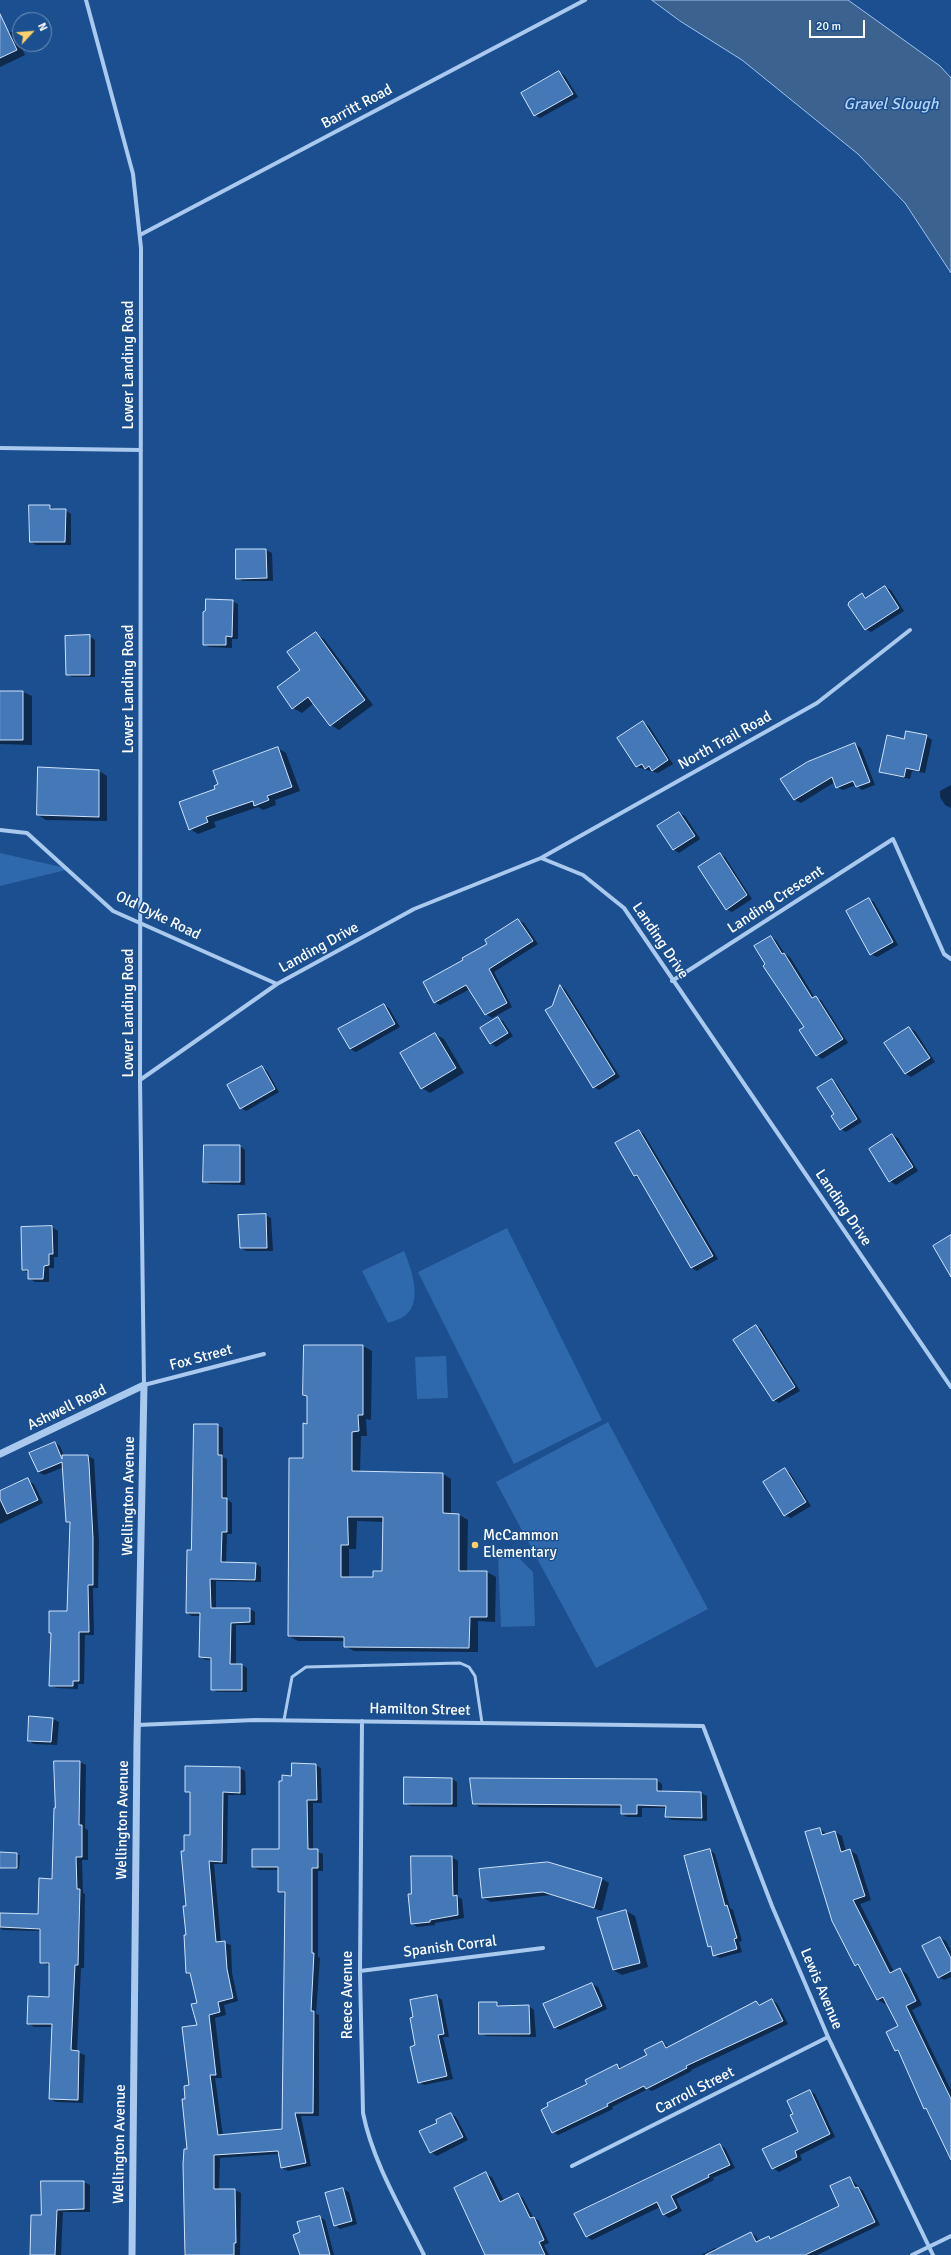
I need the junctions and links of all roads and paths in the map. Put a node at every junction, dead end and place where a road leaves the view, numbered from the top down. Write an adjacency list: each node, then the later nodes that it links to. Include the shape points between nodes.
1 (86, 0): 3 (street, Lower Landing Road, via 132,174)
2 (584, 0): 3 (street, Barritt Road)
3 (140, 235): 5 (street, Lower Landing Road)
4 (0, 448): 5 (street)
5 (141, 450): 9 (street, Lower Landing Road)
6 (910, 630): 8 (street, North Trail Road, via 817,703)
7 (0, 830): 9 (street, Old Dyke Road, via 27,833 113,911)
8 (541, 858): 11 (street, Landing Drive, via 583,875 624,908); 12 (street, Landing Drive, via 414,909)
9 (141, 923): 12 (street, Old Dyke Road); 13 (street, Lower Landing Road)
10 (951, 959): 11 (street, Landing Crescent, via 944,954 893,839)
11 (672, 981): 16 (street, Landing Drive)
12 (278, 984): 13 (street, Landing Drive)
13 (140, 1080): 15 (street, Lower Landing Road)
14 (264, 1354): 15 (street, Fox Street)
15 (144, 1385): 17 (street, Ashwell Road); 21 (street, Wellington Avenue)
16 (951, 1387)
17 (0, 1454)
18 (284, 1720): 19 (street, Hamilton Street); 20 (lane, via 292,1677 306,1667 460,1663 469,1666 475,1676); 21 (street, Hamilton Street)
19 (362, 1721): 20 (street, Hamilton Street); 24 (street, Reece Avenue)
20 (482, 1723): 22 (street, Hamilton Street)
21 (137, 1725): 29 (street, Wellington Avenue)
22 (703, 1726): 25 (street, Lewis Avenue, via 772,1906)
23 (543, 1948): 24 (street, Spanish Corral)
24 (360, 1971): 30 (street, Reece Avenue, via 361,2088 367,2131 380,2165)
25 (828, 2037): 26 (street, Carroll Street); 28 (street, Lewis Avenue)
26 (572, 2166)
27 (951, 2236): 28 (street)
28 (930, 2247): 31 (street); 32 (street, Lewis Avenue)
29 (132, 2255)
30 (424, 2255)
31 (912, 2255)
32 (934, 2255)

